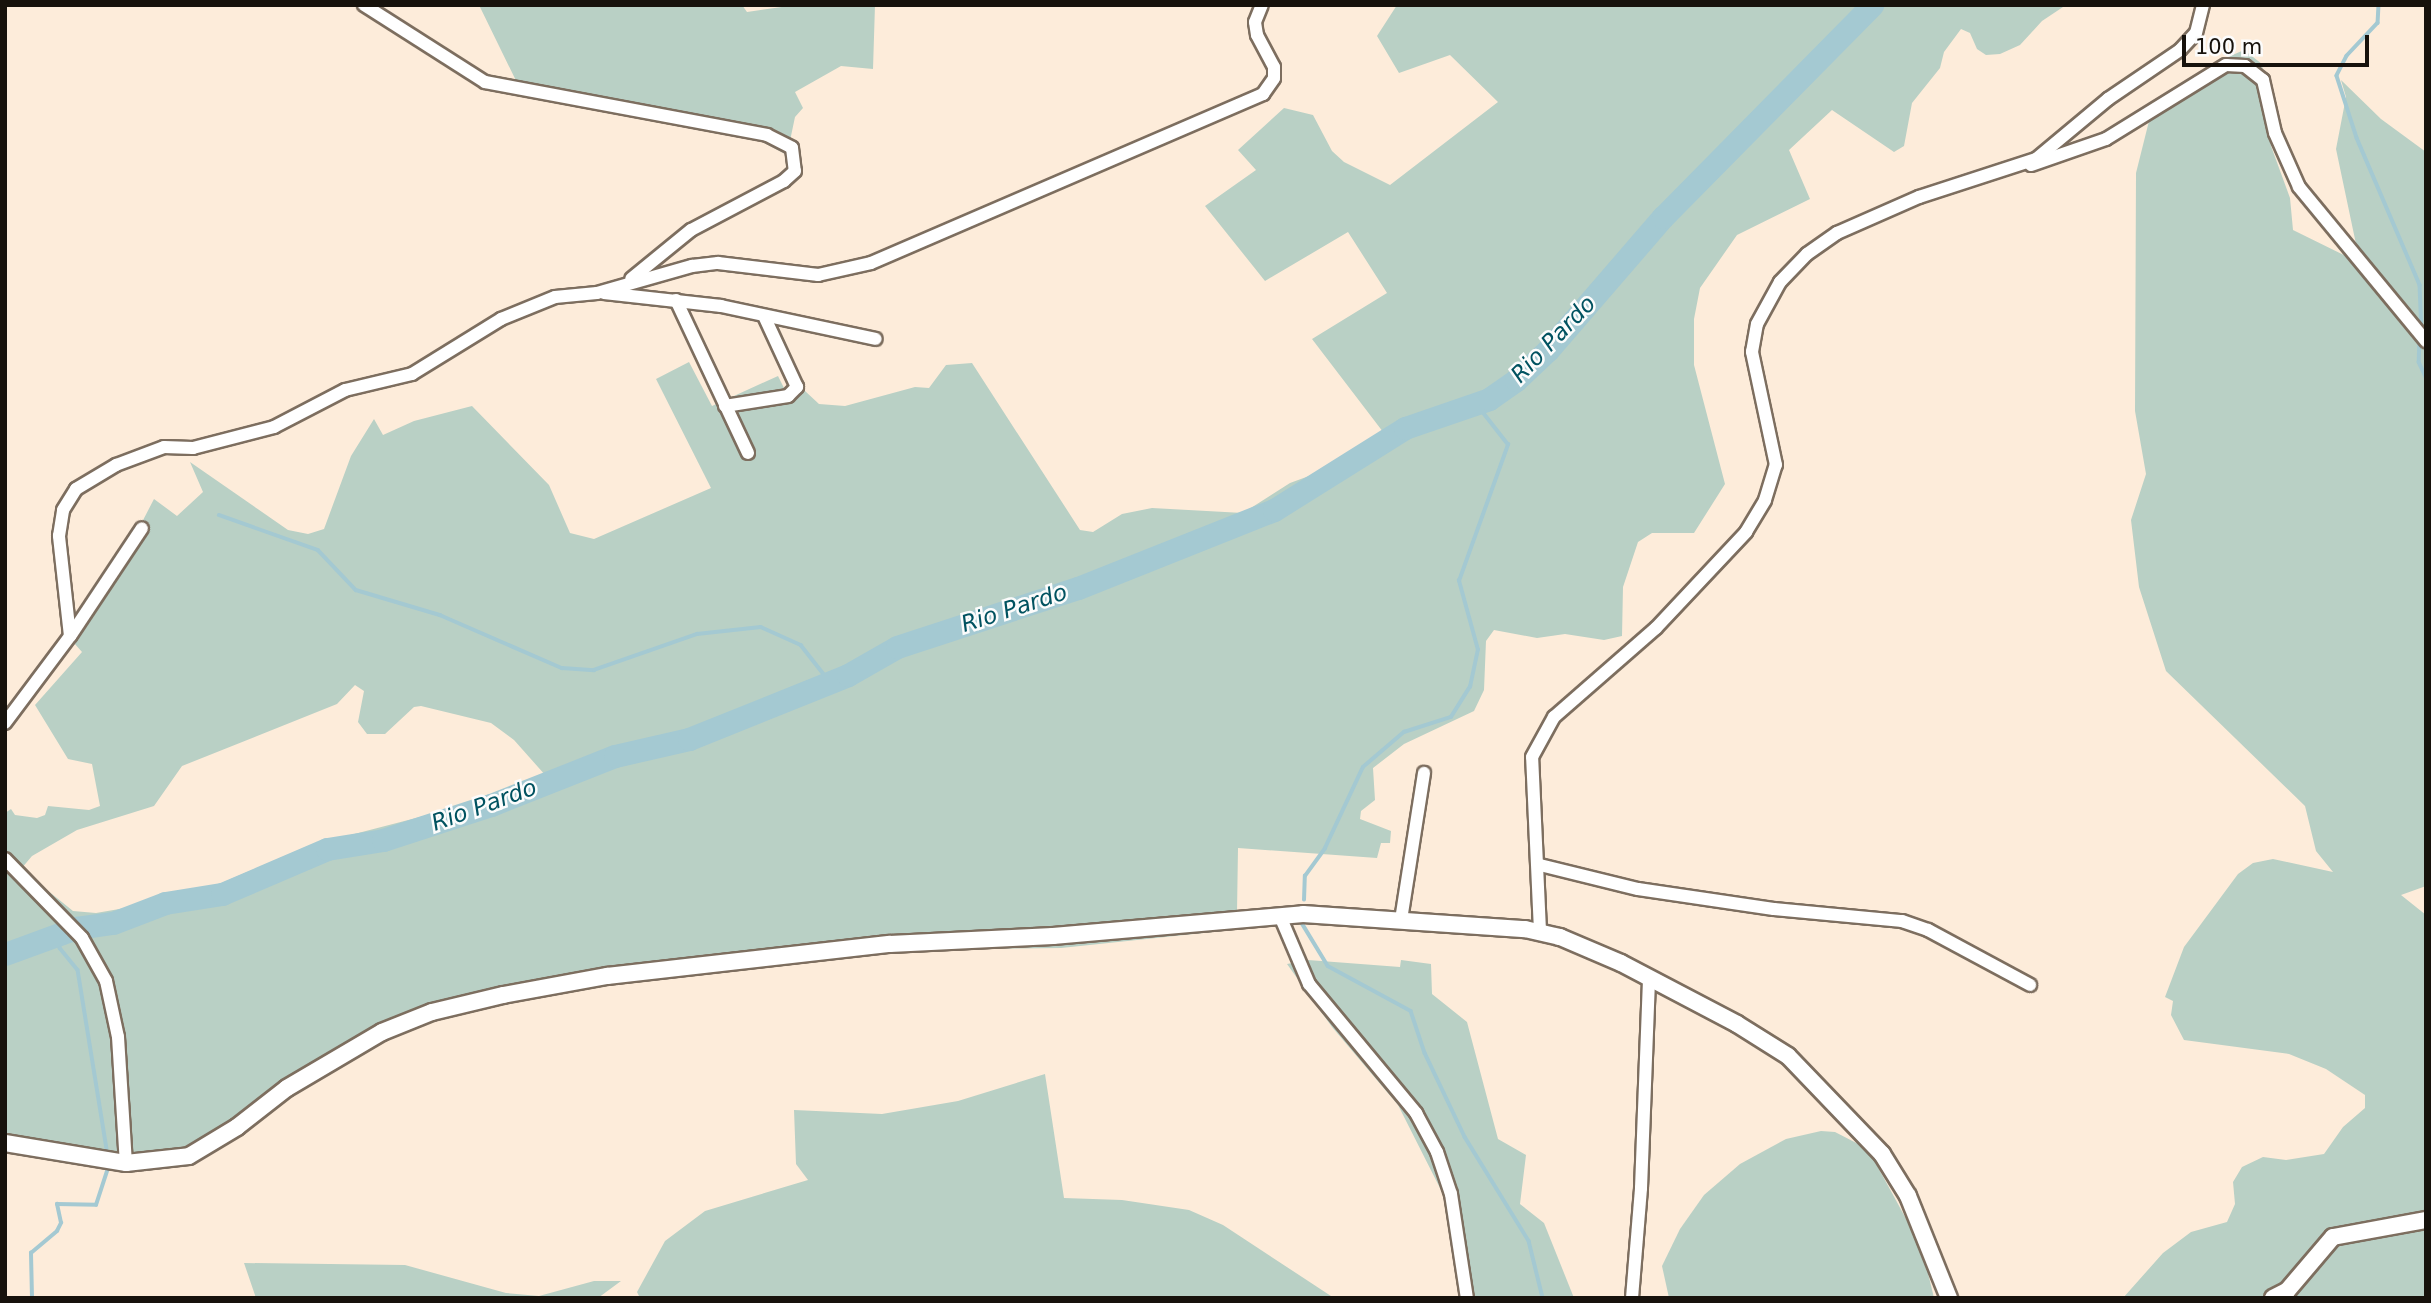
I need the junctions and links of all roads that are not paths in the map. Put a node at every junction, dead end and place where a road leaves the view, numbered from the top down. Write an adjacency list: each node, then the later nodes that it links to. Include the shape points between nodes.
1 (364, 5): 5 (street, via 485,82 767,135 792,148 795,171 785,181 691,230)
2 (1262, 5): 5 (street, via 1255,22 1257,35 1274,67 1274,79 1263,94 1244,105 844,271 786,274 718,263)
3 (2203, 5): 4 (street, via 2196,33 2180,50)
4 (2017, 168): 10 (street, via 2084,150 2226,65 2245,66 2263,80 2275,133 2299,187); 18 (street, via 1919,197 1837,233 1807,254 1780,282 1757,324 1752,352 1776,465 1765,500 1746,531 1656,628 1554,717 1541,735 1532,769)
5 (628, 281): 6 (street)
6 (597, 293): 7 (street); 14 (street, via 532,303 411,373 345,390 249,436 139,454 76,489 60,523)
7 (676, 300): 8 (street); 11 (street)
8 (765, 318): 9 (street); 11 (street, via 797,387 788,396)
9 (876, 339)
10 (2426, 341)
11 (725, 406): 12 (street)
12 (748, 453)
13 (142, 528): 14 (street)
14 (71, 636): 15 (street)
15 (5, 723)
16 (1424, 773): 20 (street)
17 (5, 859): 25 (street, via 82,938 106,981 114,1009)
18 (1540, 865): 21 (street); 23 (street, via 1638,889 1902,921 1928,930)
19 (1280, 916): 20 (street); 25 (street, via 736,958 503,995 432,1012 382,1032 287,1088 237,1127 189,1156); 27 (street, via 1314,992 1416,1113 1437,1152 1451,1194)
20 (1401, 920): 21 (street)
21 (1540, 931): 22 (street)
22 (1649, 978): 28 (street); 29 (street, via 1788,1056 1852,1119 1882,1154 1908,1196)
23 (2030, 985)
24 (5, 1143): 25 (street)
25 (126, 1163)
26 (2426, 1220): 30 (street, via 2333,1237 2294,1283)
27 (1467, 1298)
28 (1632, 1298)
29 (1948, 1298)
30 (2273, 1298)

